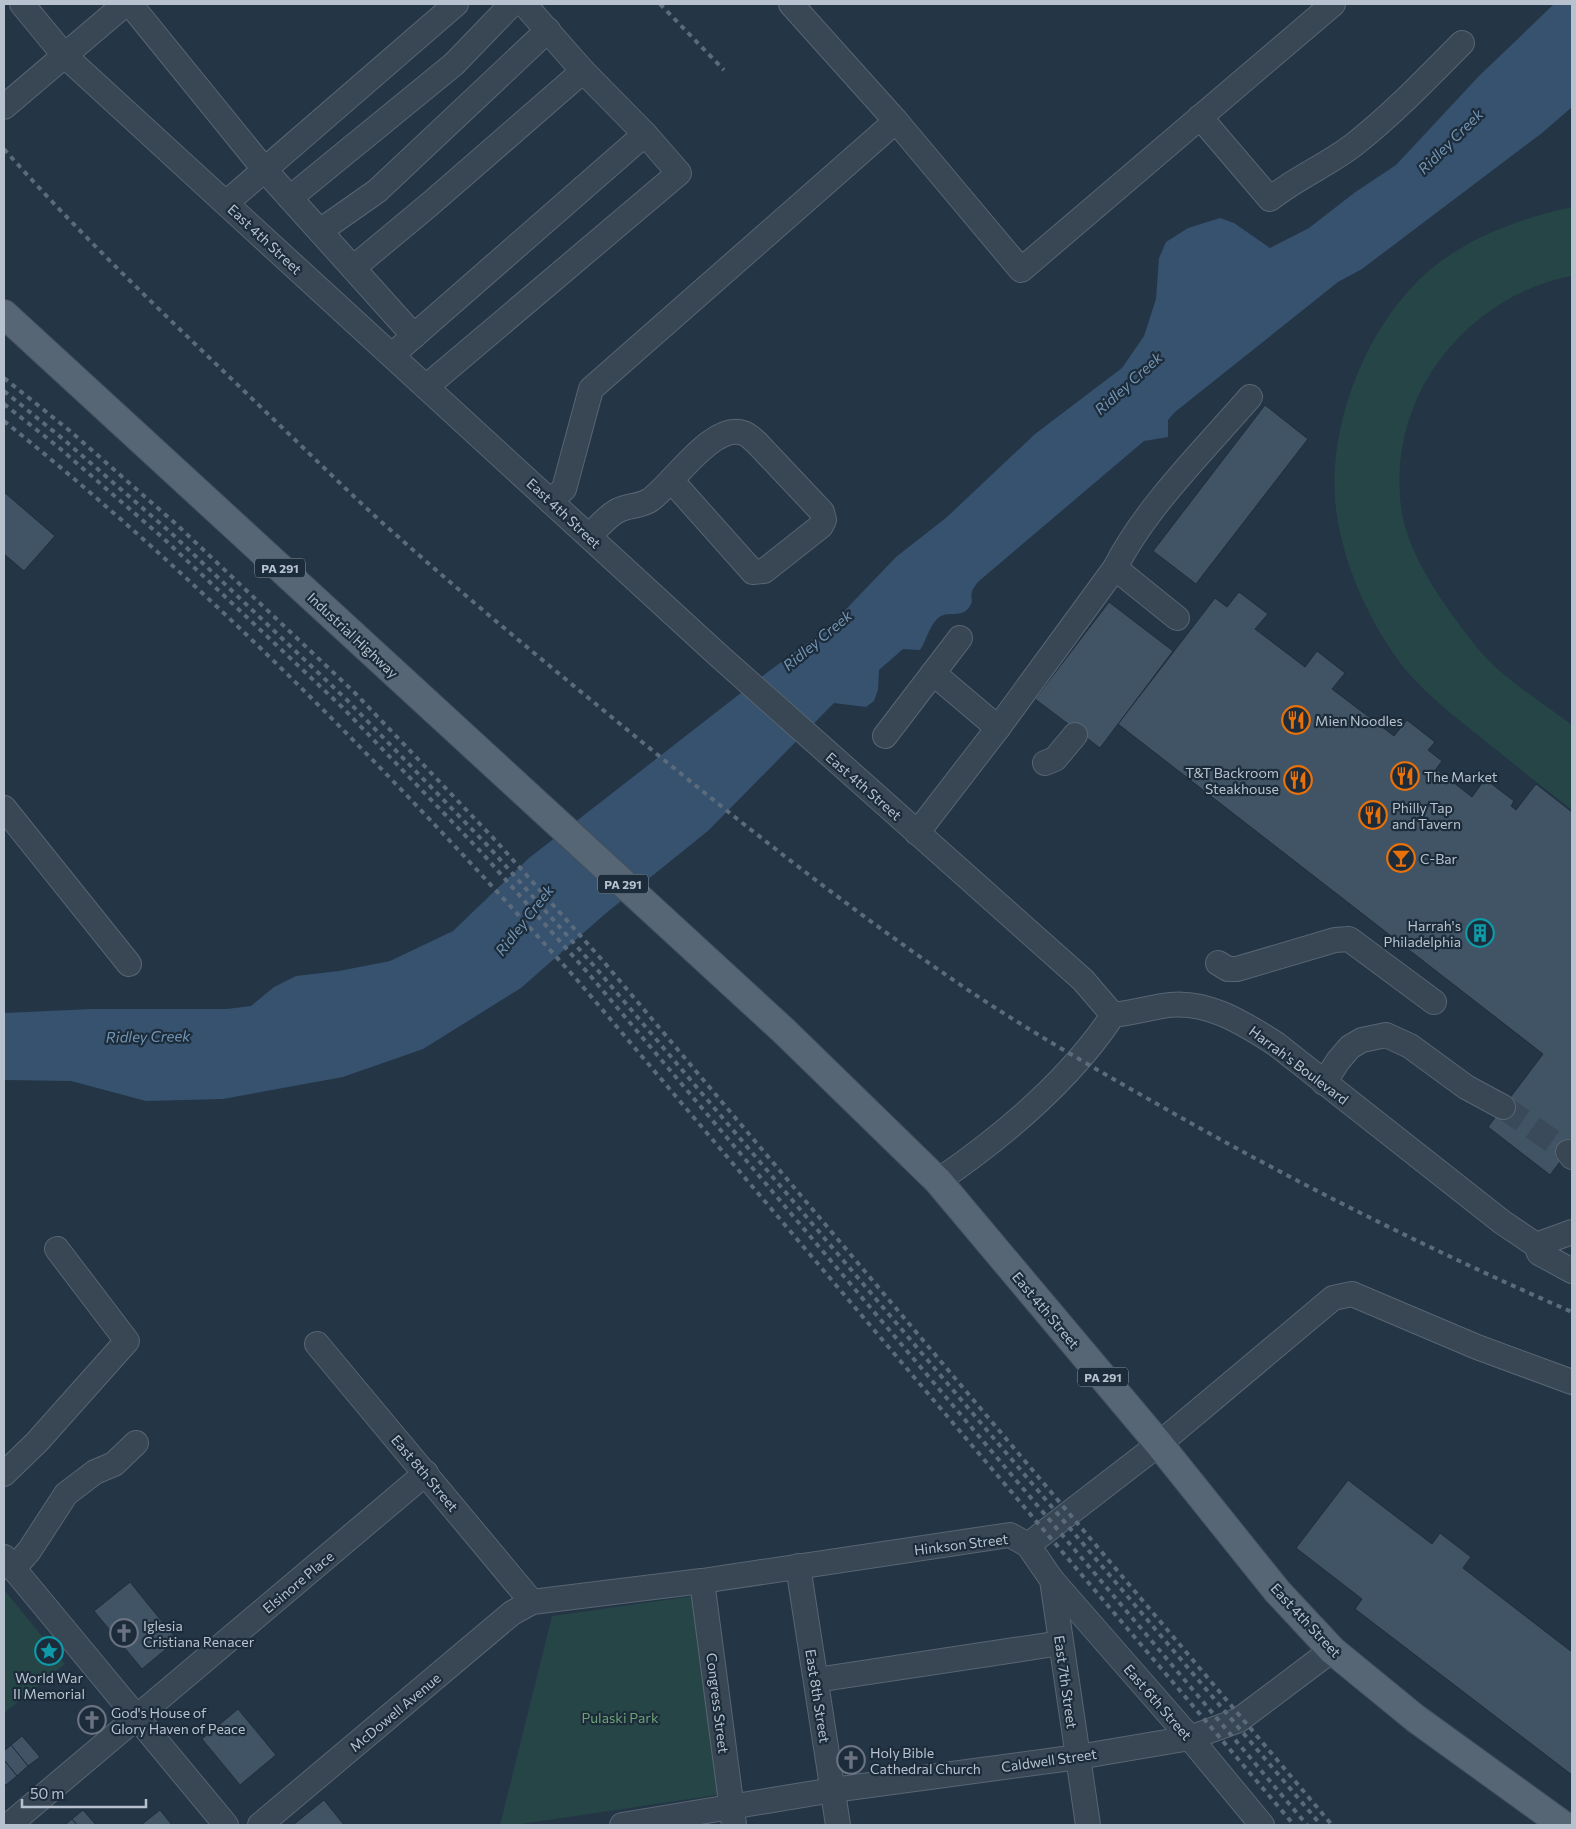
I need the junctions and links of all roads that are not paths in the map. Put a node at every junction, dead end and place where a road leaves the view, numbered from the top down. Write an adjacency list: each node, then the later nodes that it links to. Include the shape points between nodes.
1 (22, 4): 11 (street, East 4th Street)
2 (125, 4): 11 (street)
3 (130, 4): 17 (street)
4 (456, 4): 17 (street)
5 (512, 4): 18 (street, via 454,64)
6 (524, 4): 9 (street)
7 (791, 4): 15 (street)
8 (1333, 4): 14 (street)
9 (548, 30): 12 (street); 20 (street, via 377,191)
10 (1462, 43): 14 (street, via 1355,144 1270,199)
11 (64, 55): 13 (street); 19 (street, East 4th Street)
12 (583, 71): 16 (street); 21 (street)
13 (4, 107)
14 (1200, 117): 15 (street, via 1021,270)
15 (896, 121): 28 (street, via 591,389 564,489)
16 (645, 134): 23 (street); 25 (street, via 679,174)
17 (264, 169): 18 (street); 19 (street)
18 (290, 198): 20 (street)
19 (226, 204): 24 (street, East 4th Street)
20 (320, 232): 21 (street)
21 (353, 268): 23 (street)
22 (4, 314): 40 (main road, Industrial Highway / PA 291)
23 (414, 336): 24 (street)
24 (392, 356): 25 (street, East 4th Street)
25 (426, 387): 28 (street, East 4th Street)
26 (1250, 397): 30 (street, via 1143,521)
27 (670, 480): 27 (street, via 718,436 725,432 744,433 822,512 824,520 821,526 764,571 753,572); 29 (street, via 647,502 609,516)
28 (550, 501): 29 (street, East 4th Street)
29 (589, 536): 39 (street, East 4th Street)
30 (1115, 568): 31 (street); 34 (street)
31 (1177, 618)
32 (960, 638): 33 (street)
33 (933, 673): 34 (street); 36 (street)
34 (998, 728): 39 (street)
35 (1075, 735): 37 (street, via 1055,760)
36 (885, 736)
37 (1044, 763)
38 (4, 808): 42 (street)
39 (918, 833): 44 (street, East 4th Street, via 1083,980)
40 (592, 854): 47 (main road, East 4th Street / PA 291, via 784,1031)
41 (1218, 963): 43 (street, via 1228,969 1237,969 1334,940 1349,939)
42 (129, 964)
43 (1434, 1002)
44 (1113, 1015): 45 (street, Harrah's Boulevard, via 1163,1005 1214,1010 1276,1044); 47 (street, via 1093,1045 1021,1116 974,1156)
45 (1324, 1083): 46 (street, via 1350,1047 1362,1040 1386,1035 1410,1046 1466,1087); 49 (street, Harrah's Boulevard)
46 (1503, 1107)
47 (938, 1181): 56 (main road, East 4th Street / PA 291)
48 (1572, 1232): 49 (street)
49 (1536, 1245): 51 (street, Harrah's Boulevard, via 1553,1244); 52 (street, Harrah's Boulevard, via 1539,1253)
50 (57, 1249): 58 (street, via 127,1341 38,1442)
51 (1572, 1256)
52 (1572, 1271)
53 (316, 1344): 57 (street, East 8th Street)
54 (1572, 1382): 56 (street, Hinkson Street, via 1477,1347 1352,1294 1333,1298)
55 (136, 1443): 60 (street, via 114,1464 95,1472 66,1494 29,1551)
56 (1159, 1444): 59 (street, Hinkson Street); 66 (main road, East 4th Street / PA 291, via 1277,1590)
57 (426, 1473): 64 (street, East 8th Street); 68 (street, Elsinore Place)
58 (4, 1474)
59 (1028, 1545): 61 (street, Hinkson Street, via 1010,1535); 62 (street, East 7th Street)
60 (8, 1563): 68 (street)
61 (798, 1566): 63 (street, Hinkson Street); 67 (street, East 8th Street)
62 (1052, 1580): 65 (street, East 7th Street); 69 (street, East 6th Street)
63 (702, 1581): 64 (street, Hinkson Street); 72 (street, Congress Street)
64 (532, 1602): 75 (street, McDowell Avenue, via 512,1613)
65 (1061, 1643): 67 (street); 70 (street, East 7th Street)
66 (1332, 1650): 69 (street, Caldwell Street, via 1239,1720); 80 (main road, East 4th Street / PA 291, via 1415,1718)
67 (816, 1680): 71 (street, East 8th Street)
68 (137, 1718): 73 (street, Elsinore Place); 74 (street)
69 (1190, 1738): 70 (street, Caldwell Street); 79 (street, East 6th Street)
70 (1078, 1757): 71 (street, Caldwell Street); 78 (street, East 7th Street)
71 (833, 1790): 72 (street, Caldwell Street); 77 (street, East 8th Street)
72 (732, 1816): 76 (street, Caldwell Street)
73 (9, 1825)
74 (226, 1825)
75 (260, 1825)
76 (632, 1825)
77 (838, 1825)
78 (1088, 1825)
79 (1262, 1825)
80 (1563, 1825)

